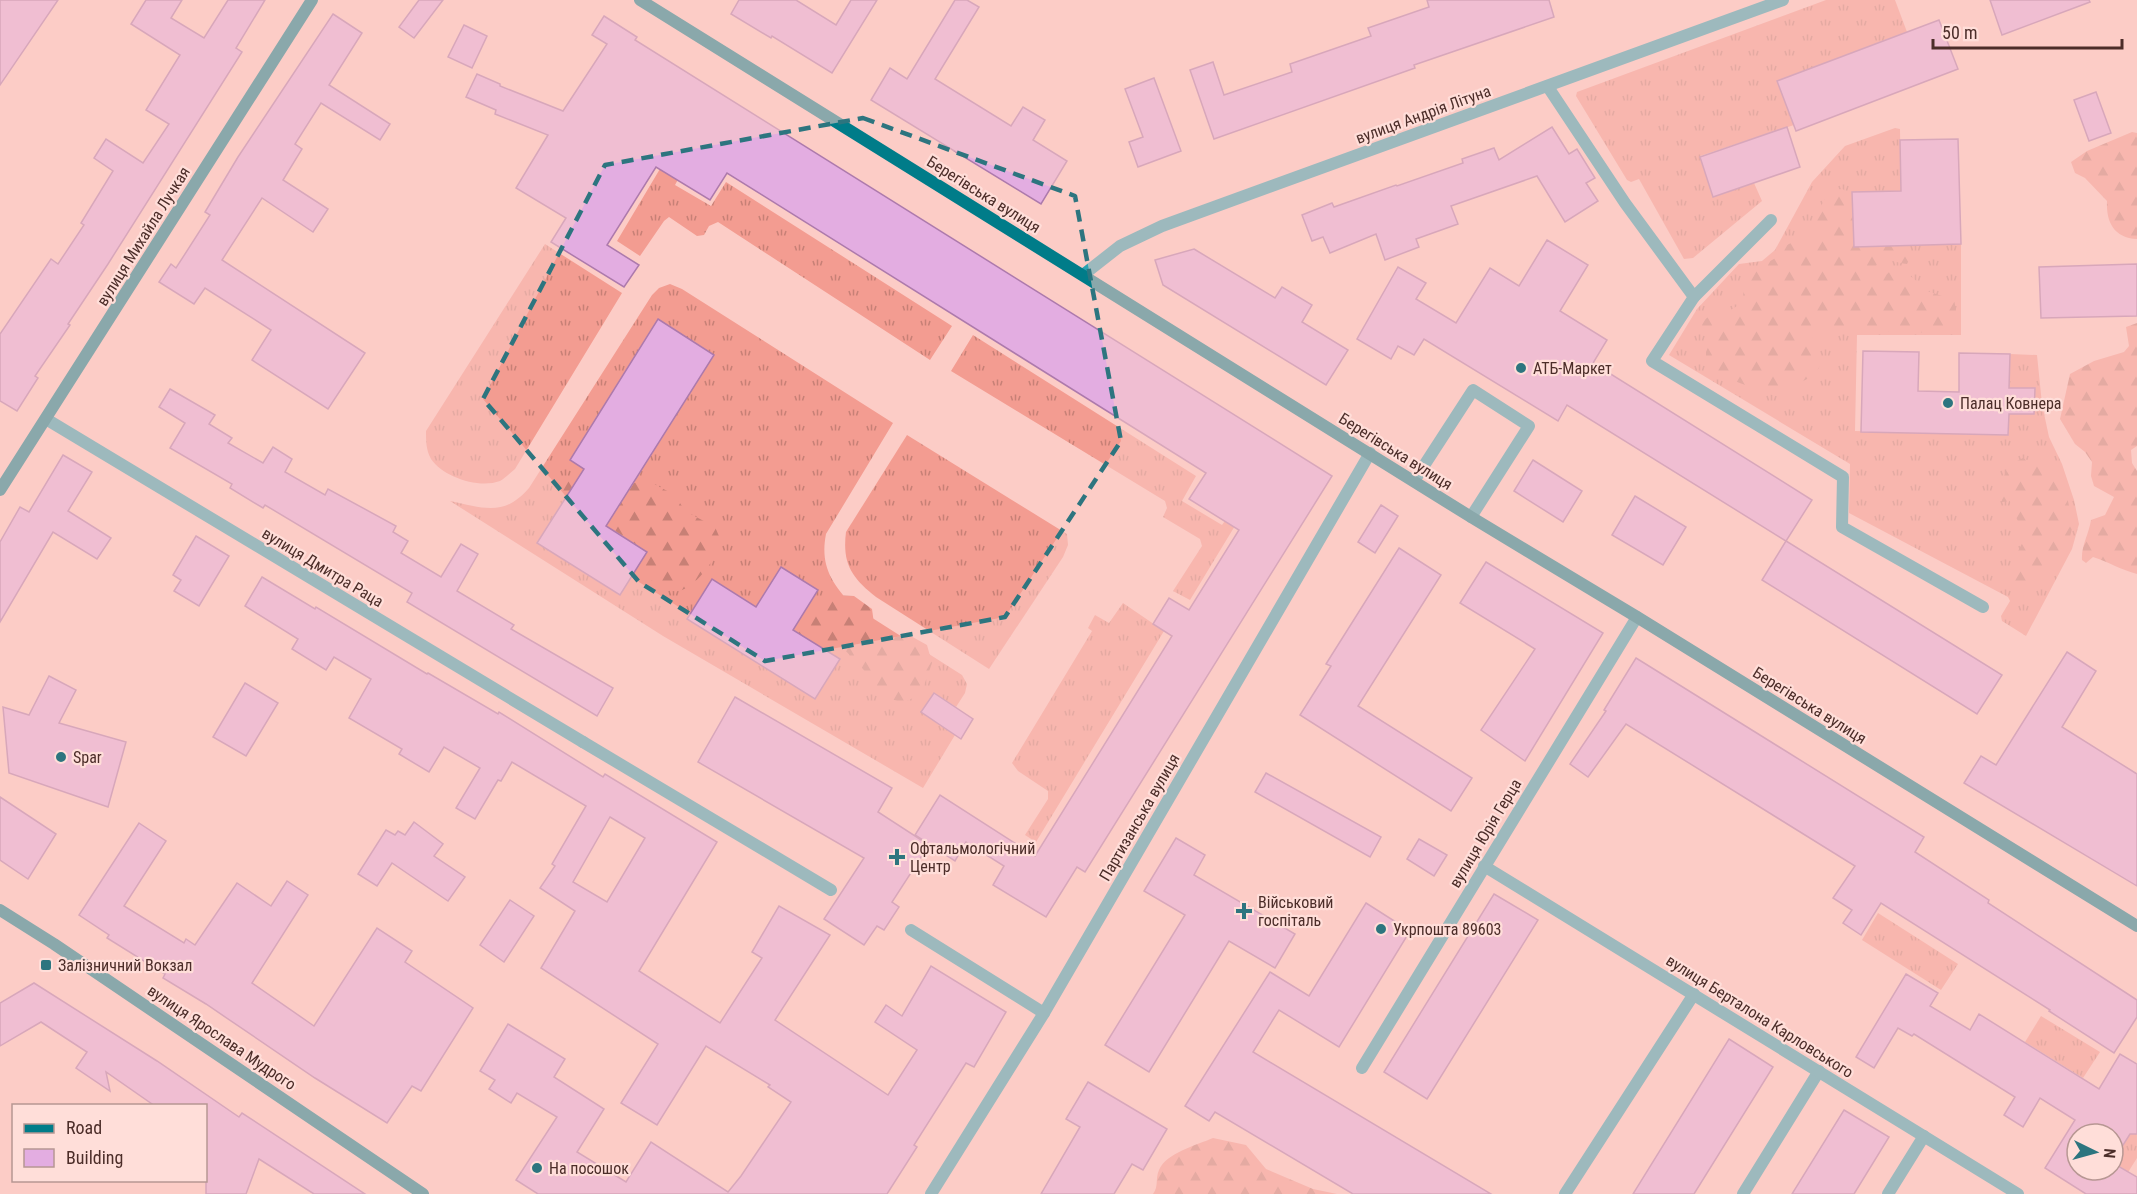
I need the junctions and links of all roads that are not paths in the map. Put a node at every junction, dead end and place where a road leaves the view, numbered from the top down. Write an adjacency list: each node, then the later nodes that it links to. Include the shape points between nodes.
1 (312, 0): 8 (main road, вулиця Михайла Лучкая)
2 (640, 0): 6 (main road, Берегівська вулиця)
3 (1783, 0): 4 (street, вулиця Андрія Літуна)
4 (1548, 87): 6 (street, вулиця Андрія Літуна, via 1162,226 1120,246); 7 (street)
5 (1771, 220): 7 (street)
6 (1083, 275): 9 (main road, Берегівська вулиця)
7 (1694, 297): 13 (street, via 1652,361 1843,477 1842,527)
8 (46, 419): 11 (main road, вулиця Михайла Лучкая); 16 (street, вулиця Дмитра Раца)
9 (1370, 453): 10 (main road, Берегівська вулиця); 21 (street, Партизанська вулиця)
10 (1414, 481): 12 (main road, Берегівська вулиця); 12 (street, via 1473,390 1529,426)
11 (0, 490)
12 (1471, 517): 14 (main road, Берегівська вулиця)
13 (1983, 607)
14 (1637, 617): 15 (street, вулиця Юрія Герца); 18 (main road, Берегівська вулиця)
15 (1484, 866): 20 (street, вулиця Берталона Карловського); 22 (street, вулиця Юрія Герца)
16 (831, 890)
17 (0, 910): 25 (main road, вулиця Ярослава Мудрого)
18 (2137, 926)
19 (911, 930): 21 (street)
20 (1694, 994): 23 (street, вулиця Берталона Карловського); 27 (street)
21 (1044, 1014): 26 (street, Партизанська вулиця)
22 (1362, 1068)
23 (1819, 1071): 24 (street, вулиця Берталона Карловського); 28 (street)
24 (1924, 1136): 29 (street); 30 (street, вулиця Берталона Карловського)
25 (423, 1194)
26 (931, 1194)
27 (1565, 1194)
28 (1743, 1194)
29 (1888, 1194)
30 (2019, 1194)

